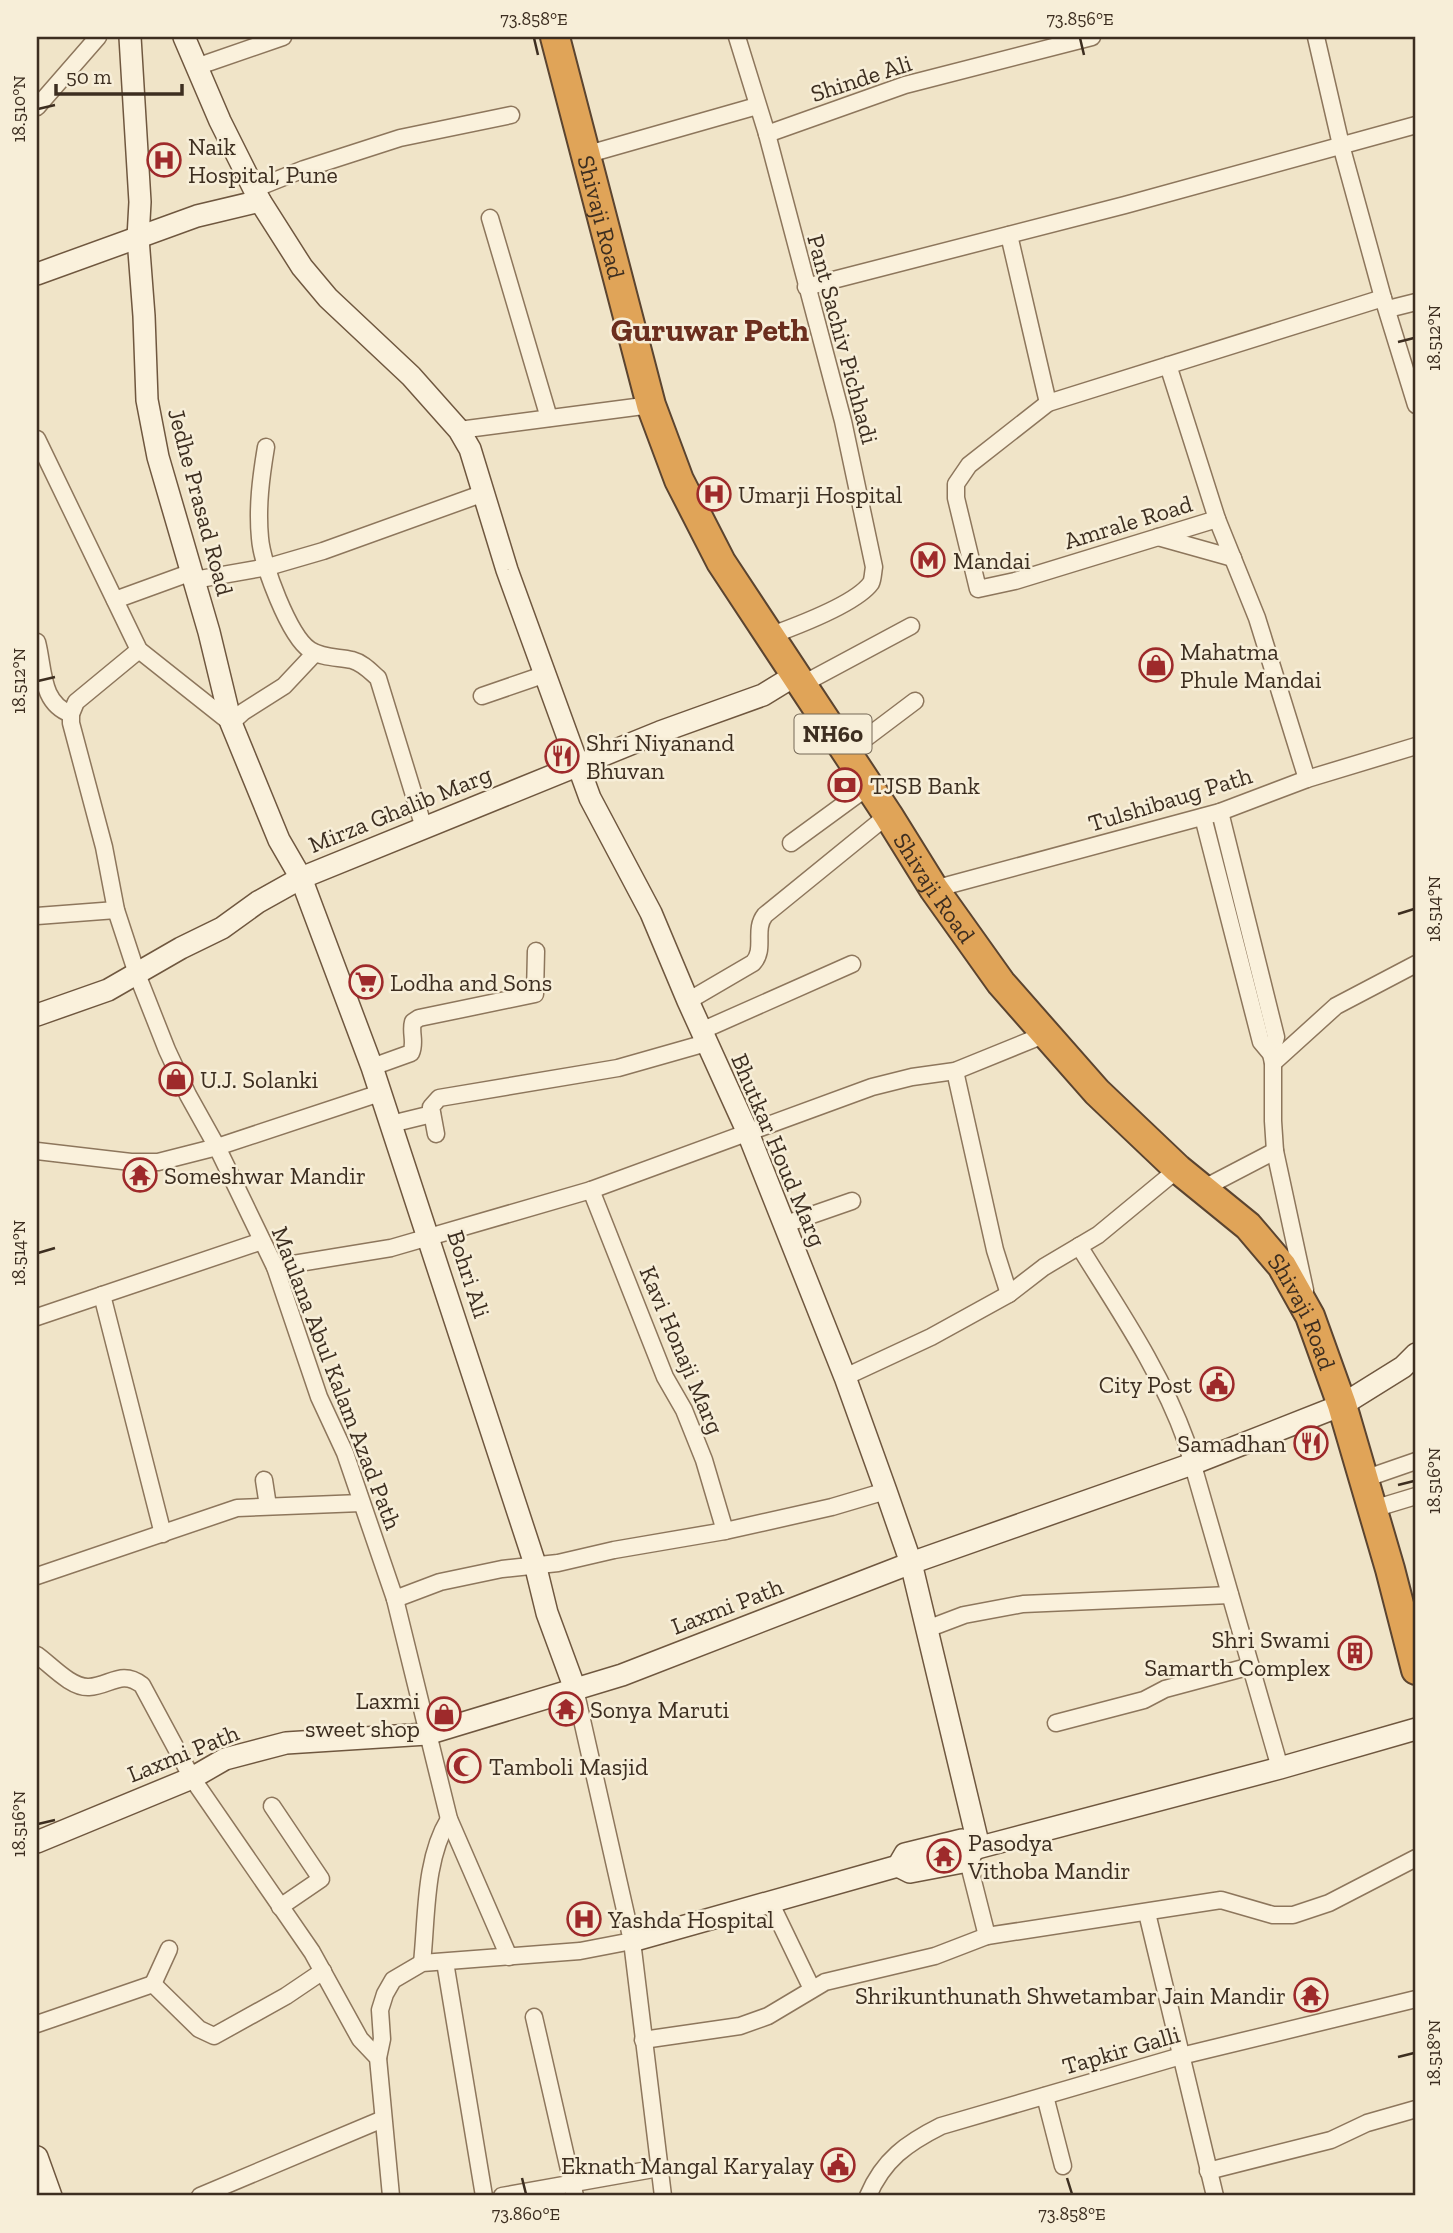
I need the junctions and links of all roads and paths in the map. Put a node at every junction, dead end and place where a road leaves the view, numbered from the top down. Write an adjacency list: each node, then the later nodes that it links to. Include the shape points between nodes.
1 (98, 37): 11 (street)
2 (130, 37): 20 (street, Jedhe Prasad Road)
3 (184, 37): 9 (street, Bhutkar Houd Marg)
4 (283, 37): 9 (street)
5 (555, 37): 16 (highway, Shivaji Road / NH60)
6 (737, 37): 10 (street, Pant Sachiv Pichhadi)
7 (1092, 37): 14 (street, Shinde Ali, via 905,85)
8 (1316, 37): 15 (street)
9 (196, 67): 17 (street, Bhutkar Houd Marg)
10 (757, 106): 14 (street, Pant Sachiv Pichhadi); 16 (street)
11 (37, 107)
12 (511, 115): 17 (street, via 400,138 304,169)
13 (1416, 125): 15 (street)
14 (767, 134): 22 (street, Pant Sachiv Pichhadi)
15 (1341, 145): 19 (street); 24 (street)
16 (585, 155): 27 (highway, Shivaji Road / NH60)
17 (257, 195): 20 (street); 30 (street, Bhutkar Houd Marg, via 302,267 328,298 411,376)
18 (490, 219): 29 (street)
19 (1009, 235): 22 (street); 26 (street)
20 (138, 238): 21 (street); 38 (street, Jedhe Prasad Road, via 147,400 158,457)
21 (37, 274)
22 (806, 287): 41 (street, Pant Sachiv Pichhadi, via 843,421 874,567 872,582 858,594)
23 (1416, 302): 24 (street)
24 (1385, 304): 25 (street); 28 (street)
25 (1168, 365): 26 (street); 34 (street, Amrale Road)
26 (1048, 403): 35 (street, Amrale Road, via 969,465 956,484 978,589)
27 (651, 405): 29 (street); 41 (highway, Shivaji Road / NH60, via 679,480 715,551)
28 (1416, 405)
29 (549, 418): 30 (street)
30 (459, 430): 33 (street, Bhutkar Houd Marg)
31 (37, 439): 39 (street)
32 (266, 447): 37 (street, via 259,507 260,541)
33 (484, 493): 37 (street); 45 (street, Bhutkar Houd Marg)
34 (1217, 519): 35 (street, Amrale Road); 36 (street)
35 (1158, 537): 36 (street)
36 (1233, 558): 54 (street, via 1257,618)
37 (268, 567): 38 (street); 44 (street, via 292,629)
38 (193, 576): 39 (street); 50 (street, Jedhe Prasad Road)
39 (115, 600): 43 (street)
40 (911, 626): 46 (street)
41 (769, 636): 46 (highway, Shivaji Road / NH60)
42 (38, 648): 49 (street, via 49,697 58,709)
43 (139, 650): 49 (street, via 76,702); 50 (street)
44 (315, 653): 50 (street, via 284,686); 59 (street, via 354,661 378,678)
45 (546, 674): 47 (street); 53 (street, Bhutkar Houd Marg)
46 (798, 680): 52 (highway, Shivaji Road / NH60); 53 (street, Mirza Ghalib Marg)
47 (482, 696)
48 (915, 701): 52 (street)
49 (71, 714): 63 (street, Maulana Abul Kalam Azad Path)
50 (231, 723): 61 (street, Jedhe Prasad Road, via 279,840)
51 (1416, 746): 54 (street, Tulshibaug Path)
52 (846, 753): 55 (highway, Shivaji Road / NH60)
53 (578, 765): 59 (street, Mirza Ghalib Marg); 69 (street, Bhutkar Houd Marg, via 590,798 651,913)
54 (1307, 779): 56 (street, Tulshibaug Path)
55 (869, 786): 57 (highway, Shivaji Road / NH60); 60 (street)
56 (1220, 812): 58 (street, Tulshibaug Path); 73 (street, via 1276,1037)
57 (888, 815): 62 (highway, Shivaji Road / NH60); 69 (street, via 765,915 758,927 759,958)
58 (1203, 817): 62 (street, Tulshibaug Path); 73 (street, via 1261,1042)
59 (424, 828): 61 (street, Mirza Ghalib Marg)
60 (791, 843)
61 (302, 878): 68 (street, Mirza Ghalib Marg); 74 (street, Bohri Ali)
62 (934, 889): 71 (highway, Shivaji Road / NH60, via 1001,983)
63 (116, 910): 64 (street); 68 (street, Maulana Abul Kalam Azad Path)
64 (37, 916)
65 (536, 950): 74 (street, via 535,994 419,1018 411,1028 411,1053)
66 (852, 964): 72 (street)
67 (1416, 964): 73 (street, via 1336,1006)
68 (137, 974): 70 (street, Mirza Ghalib Marg, via 108,990); 81 (street, Maulana Abul Kalam Azad Path, via 172,1062)
69 (688, 1001): 72 (street, Bhutkar Houd Marg)
70 (37, 1015)
71 (1046, 1034): 75 (street); 84 (highway, Shivaji Road / NH60, via 1097,1092)
72 (704, 1037): 77 (street, via 618,1068 439,1098 430,1107); 80 (street, Bhutkar Houd Marg)
73 (1272, 1059): 82 (street)
74 (372, 1067): 76 (street, Bohri Ali)
75 (955, 1071): 80 (street, via 872,1087); 93 (street)
76 (380, 1093): 78 (street, Bohri Ali); 81 (street)
77 (432, 1114): 78 (street); 79 (street)
78 (391, 1124): 89 (street, Bohri Ali)
79 (436, 1133)
80 (748, 1133): 86 (street); 88 (street, Bhutkar Houd Marg)
81 (217, 1147): 83 (street, via 158,1162); 90 (street, Maulana Abul Kalam Azad Path)
82 (1275, 1151): 85 (street); 95 (street)
83 (37, 1152)
84 (1178, 1169): 85 (highway, Shivaji Road / NH60); 91 (street)
85 (1203, 1188): 95 (highway, Shivaji Road / NH60, via 1248,1226 1282,1266)
86 (591, 1190): 89 (street); 109 (street, Kavi Honaji Marg, via 665,1377 704,1460)
87 (852, 1201): 88 (street)
88 (783, 1225): 98 (street, Bhutkar Houd Marg)
89 (430, 1238): 92 (street); 112 (street, Bohri Ali)
90 (262, 1241): 92 (street, Maulana Abul Kalam Azad Path); 94 (street)
91 (1079, 1246): 93 (street); 101 (street, via 1174,1406)
92 (275, 1267): 106 (street, Maulana Abul Kalam Azad Path)
93 (1009, 1294): 98 (street)
94 (102, 1295): 96 (street); 110 (street)
95 (1310, 1316): 99 (highway, Shivaji Road / NH60)
96 (37, 1317)
97 (1416, 1354): 99 (street, Laxmi Path)
98 (845, 1377): 104 (street, Bhutkar Houd Marg)
99 (1342, 1405): 101 (street, Laxmi Path); 102 (highway, Shivaji Road / NH60)
100 (1416, 1461): 102 (street)
101 (1192, 1464): 111 (street, Laxmi Path); 114 (street)
102 (1364, 1479): 108 (highway, Shivaji Road / NH60)
103 (264, 1480): 107 (street)
104 (886, 1491): 109 (street); 111 (street, Bhutkar Houd Marg)
105 (1416, 1496): 108 (street)
106 (361, 1503): 107 (street); 115 (street, Maulana Abul Kalam Azad Path)
107 (268, 1506): 110 (street, via 237,1508)
108 (1373, 1509): 119 (highway, Shivaji Road / NH60)
109 (725, 1531): 112 (street)
110 (163, 1534): 113 (street)
111 (911, 1563): 116 (street, Bhutkar Houd Marg); 120 (street, Laxmi Path)
112 (535, 1564): 115 (street, via 440,1582); 120 (street, Bohri Ali, via 547,1613)
113 (37, 1576)
114 (1230, 1595): 116 (street, via 1023,1604 964,1615); 118 (street)
115 (394, 1599): 123 (street, Maulana Abul Kalam Azad Path)
116 (927, 1629): 129 (street, Bhutkar Houd Marg)
117 (37, 1656): 125 (street, via 72,1682 88,1687 134,1678 150,1698)
118 (1251, 1666): 121 (street); 124 (street)
119 (1416, 1670)
120 (575, 1689): 123 (street, Laxmi Path); 135 (street)
121 (1056, 1723)
122 (1416, 1729): 124 (street)
123 (426, 1734): 125 (street, Laxmi Path, via 286,1743 225,1759); 127 (street, Maulana Abul Kalam Azad Path)
124 (1280, 1768): 129 (street)
125 (192, 1778): 128 (street, Laxmi Path); 132 (street)
126 (272, 1806): 132 (street, via 321,1879)
127 (449, 1819): 137 (street, Maulana Abul Kalam Azad Path); 139 (street, via 434,1857)
128 (37, 1842)
129 (973, 1852): 131 (street, via 962,1840 905,1854 898,1866); 134 (street)
130 (1416, 1858): 133 (street, via 1329,1903 1293,1915 1273,1915 1222,1900)
131 (770, 1902): 135 (street); 142 (street)
132 (280, 1907): 140 (street)
133 (1147, 1913): 134 (street); 147 (street)
134 (987, 1936): 142 (street, via 935,1956 825,1982)
135 (632, 1941): 137 (street); 146 (street)
136 (169, 1949): 141 (street)
137 (509, 1957): 138 (street)
138 (445, 1962): 139 (street); 160 (street)
139 (422, 1963): 148 (street, via 393,1980 385,1994)
140 (323, 1971): 141 (street, via 214,2036 199,2029); 148 (street, via 360,2039)
141 (153, 1984): 145 (street)
142 (813, 1989): 146 (street, via 768,2016 740,2026)
143 (1416, 1999): 147 (street, Tapkir Galli)
144 (534, 2017): 156 (street)
145 (37, 2024)
146 (643, 2040): 154 (street)
147 (1181, 2056): 149 (street, Tapkir Galli); 155 (street)
148 (379, 2058): 151 (street)
149 (1045, 2096): 153 (street); 163 (street, Tapkir Galli, via 919,2136 894,2155)
150 (1416, 2109): 155 (street, via 1367,2123 1331,2140)
151 (383, 2119): 158 (street); 159 (street)
152 (37, 2157): 157 (street)
153 (1063, 2166)
154 (659, 2168): 156 (street); 162 (street)
155 (1208, 2171): 164 (street)
156 (574, 2190): 161 (street)
157 (51, 2196)
158 (200, 2196)
159 (391, 2196)
160 (484, 2196)
161 (502, 2196)
162 (663, 2196)
163 (868, 2196)
164 (1215, 2196)

